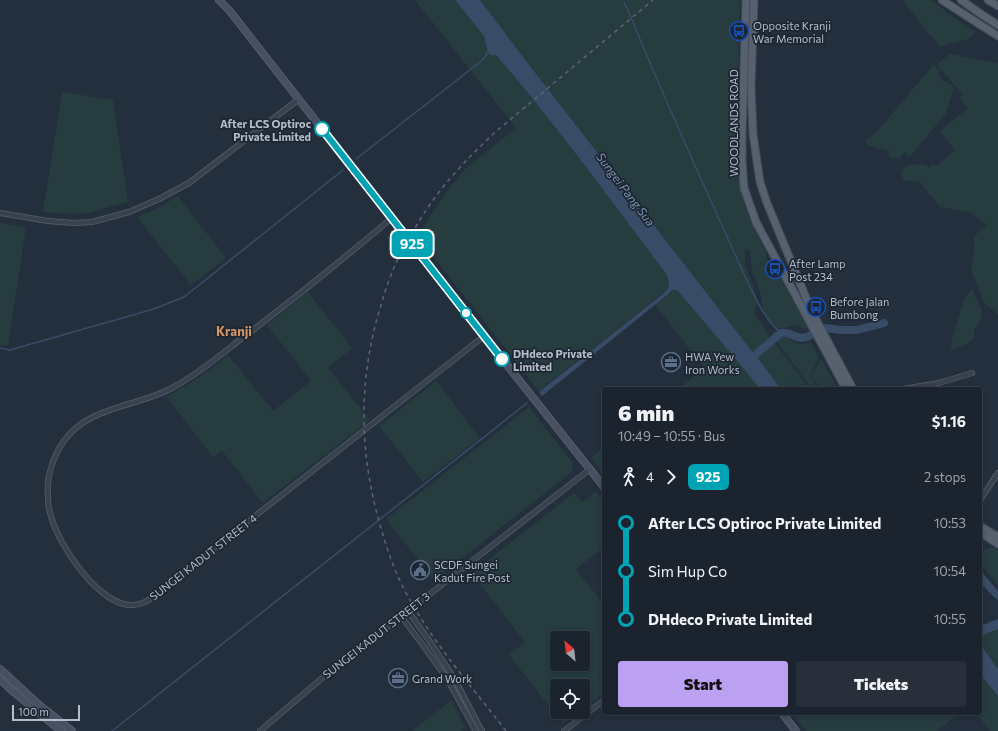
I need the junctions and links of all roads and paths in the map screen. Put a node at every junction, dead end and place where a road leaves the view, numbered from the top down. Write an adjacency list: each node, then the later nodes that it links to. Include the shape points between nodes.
1 (219, 0): 10 (street)
2 (746, 0): 14 (main road, WOODLANDS ROAD, via 742,136 744,188 756,222)
3 (754, 0): 13 (main road, WOODLANDS ROAD, via 751,86 753,134 760,182)
4 (942, 0): 9 (main road)
5 (961, 0): 8 (main road)
6 (988, 0): 7 (main road)
7 (998, 6)
8 (998, 25)
9 (998, 36)
10 (299, 99): 11 (street, via 188,183 129,212 92,222 74,223); 12 (street)
11 (0, 213)
12 (392, 218): 15 (street); 15 (street, SUNGEI KADUT STREET 4, via 272,316 197,372 168,390 94,416 79,425 65,440 55,457 49,476 47,496 51,517 72,559 109,597 126,605 145,602)
13 (783, 244): 14 (main road); 18 (main road, WOODLANDS ROAD, via 811,310)
14 (771, 250): 17 (main road, WOODLANDS ROAD)
15 (484, 336): 20 (street)
16 (972, 373): 19 (street)
17 (845, 387)
18 (852, 387)
19 (914, 387)
20 (590, 469): 22 (street); 28 (street, SUNGEI KADUT STREET 3)
21 (998, 473): 23 (street)
22 (602, 484)
23 (982, 497)
24 (982, 527): 26 (main road)
25 (982, 533): 27 (main road)
26 (998, 537)
27 (998, 544)
28 (408, 611): 29 (street, SUNGEI KADUT STREET 3); 38 (street, via 454,678)
29 (401, 616): 36 (street, SUNGEI KADUT STREET 3); 37 (street, via 446,677)
30 (0, 669): 35 (street)
31 (0, 679): 34 (street)
32 (602, 702): 39 (street)
33 (784, 715): 40 (street)
34 (61, 731)
35 (72, 731)
36 (260, 731)
37 (476, 731)
38 (482, 731)
39 (564, 731)
40 (796, 731)

